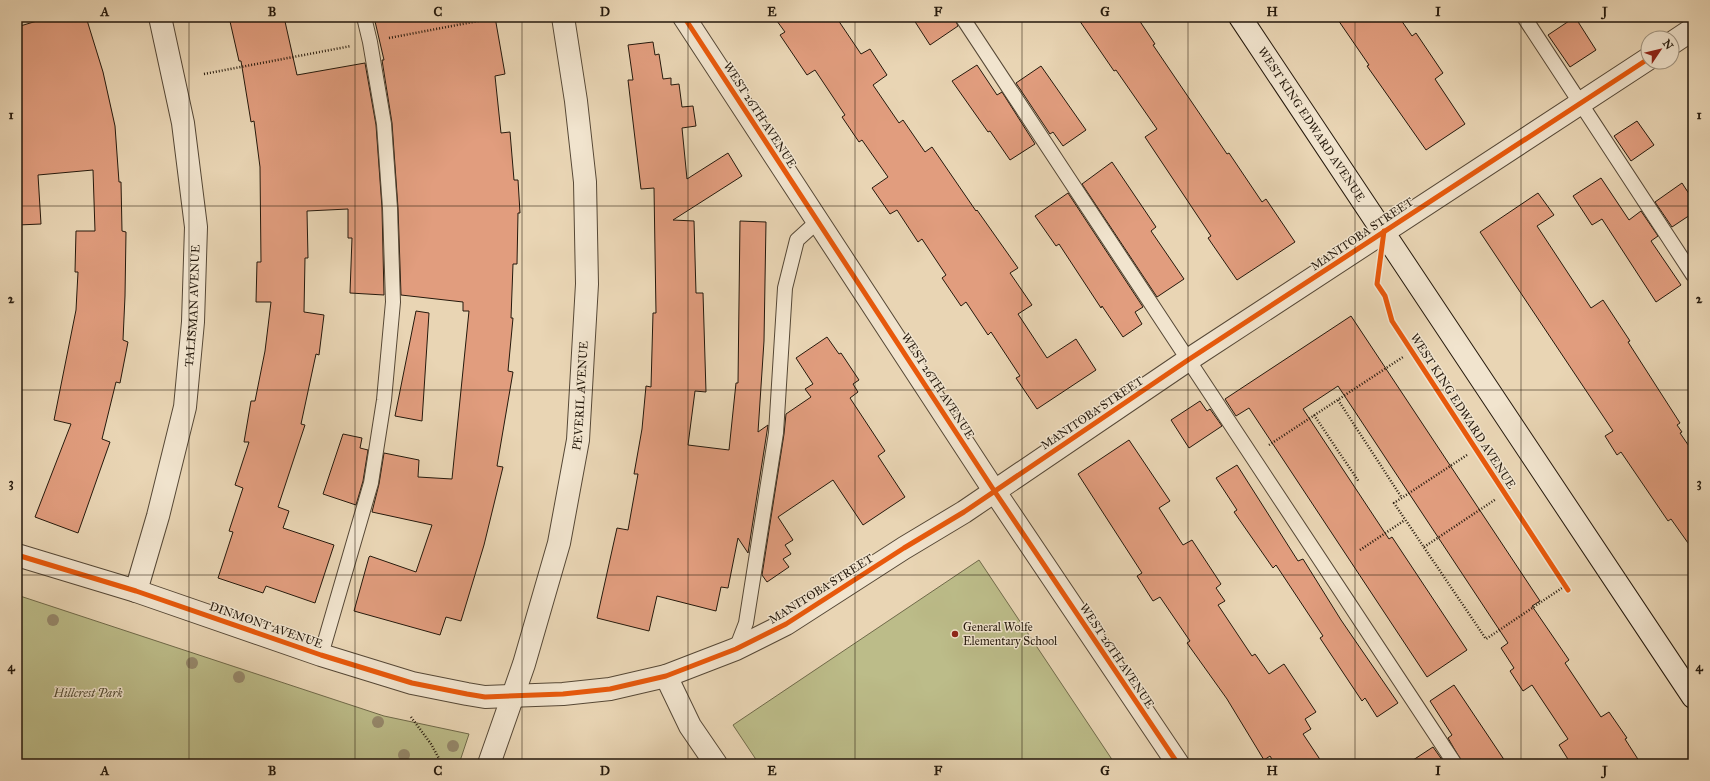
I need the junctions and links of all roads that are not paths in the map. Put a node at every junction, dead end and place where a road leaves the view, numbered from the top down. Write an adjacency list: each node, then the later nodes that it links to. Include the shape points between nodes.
1 (160, 17): 18 (street, TALISMAN AVENUE, via 183,123 196,228 193,322 185,407)
2 (364, 17): 20 (lane, via 384,124 393,302 384,400 371,483)
3 (563, 17): 22 (street, PEVERIL AVENUE, via 585,182 587,284 578,440 559,543 524,664)
4 (684, 17): 12 (street, WEST 26TH AVENUE)
5 (962, 17): 15 (lane)
6 (1240, 17): 13 (street, WEST KING EDWARD AVENUE)
7 (1524, 17): 11 (lane)
8 (1693, 29): 9 (street)
9 (1680, 38)
10 (1640, 64): 11 (street, MANITOBA STREET)
11 (1580, 103): 13 (street, MANITOBA STREET); 14 (lane)
12 (818, 221): 16 (street, WEST 26TH AVENUE); 19 (lane, via 797,240 785,288 776,433 746,622)
13 (1384, 231): 15 (street, MANITOBA STREET); 23 (street, WEST KING EDWARD AVENUE)
14 (1693, 275)
15 (1188, 360): 16 (street, MANITOBA STREET); 27 (lane)
16 (995, 492): 19 (street, MANITOBA STREET, via 786,624); 26 (street, WEST 26TH AVENUE)
17 (17, 555): 18 (street, DINMONT AVENUE)
18 (136, 591): 20 (street, DINMONT AVENUE)
19 (736, 648): 21 (street, MANITOBA STREET)
20 (321, 655): 22 (street, DINMONT AVENUE, via 412,683 485,697)
21 (666, 676): 22 (street, MANITOBA STREET, via 610,688 557,694); 24 (street, via 690,726)
22 (512, 695): 25 (street, PEVERIL AVENUE)
23 (1693, 696)
24 (713, 763)
25 (489, 764)
26 (1178, 764)
27 (1455, 764)

